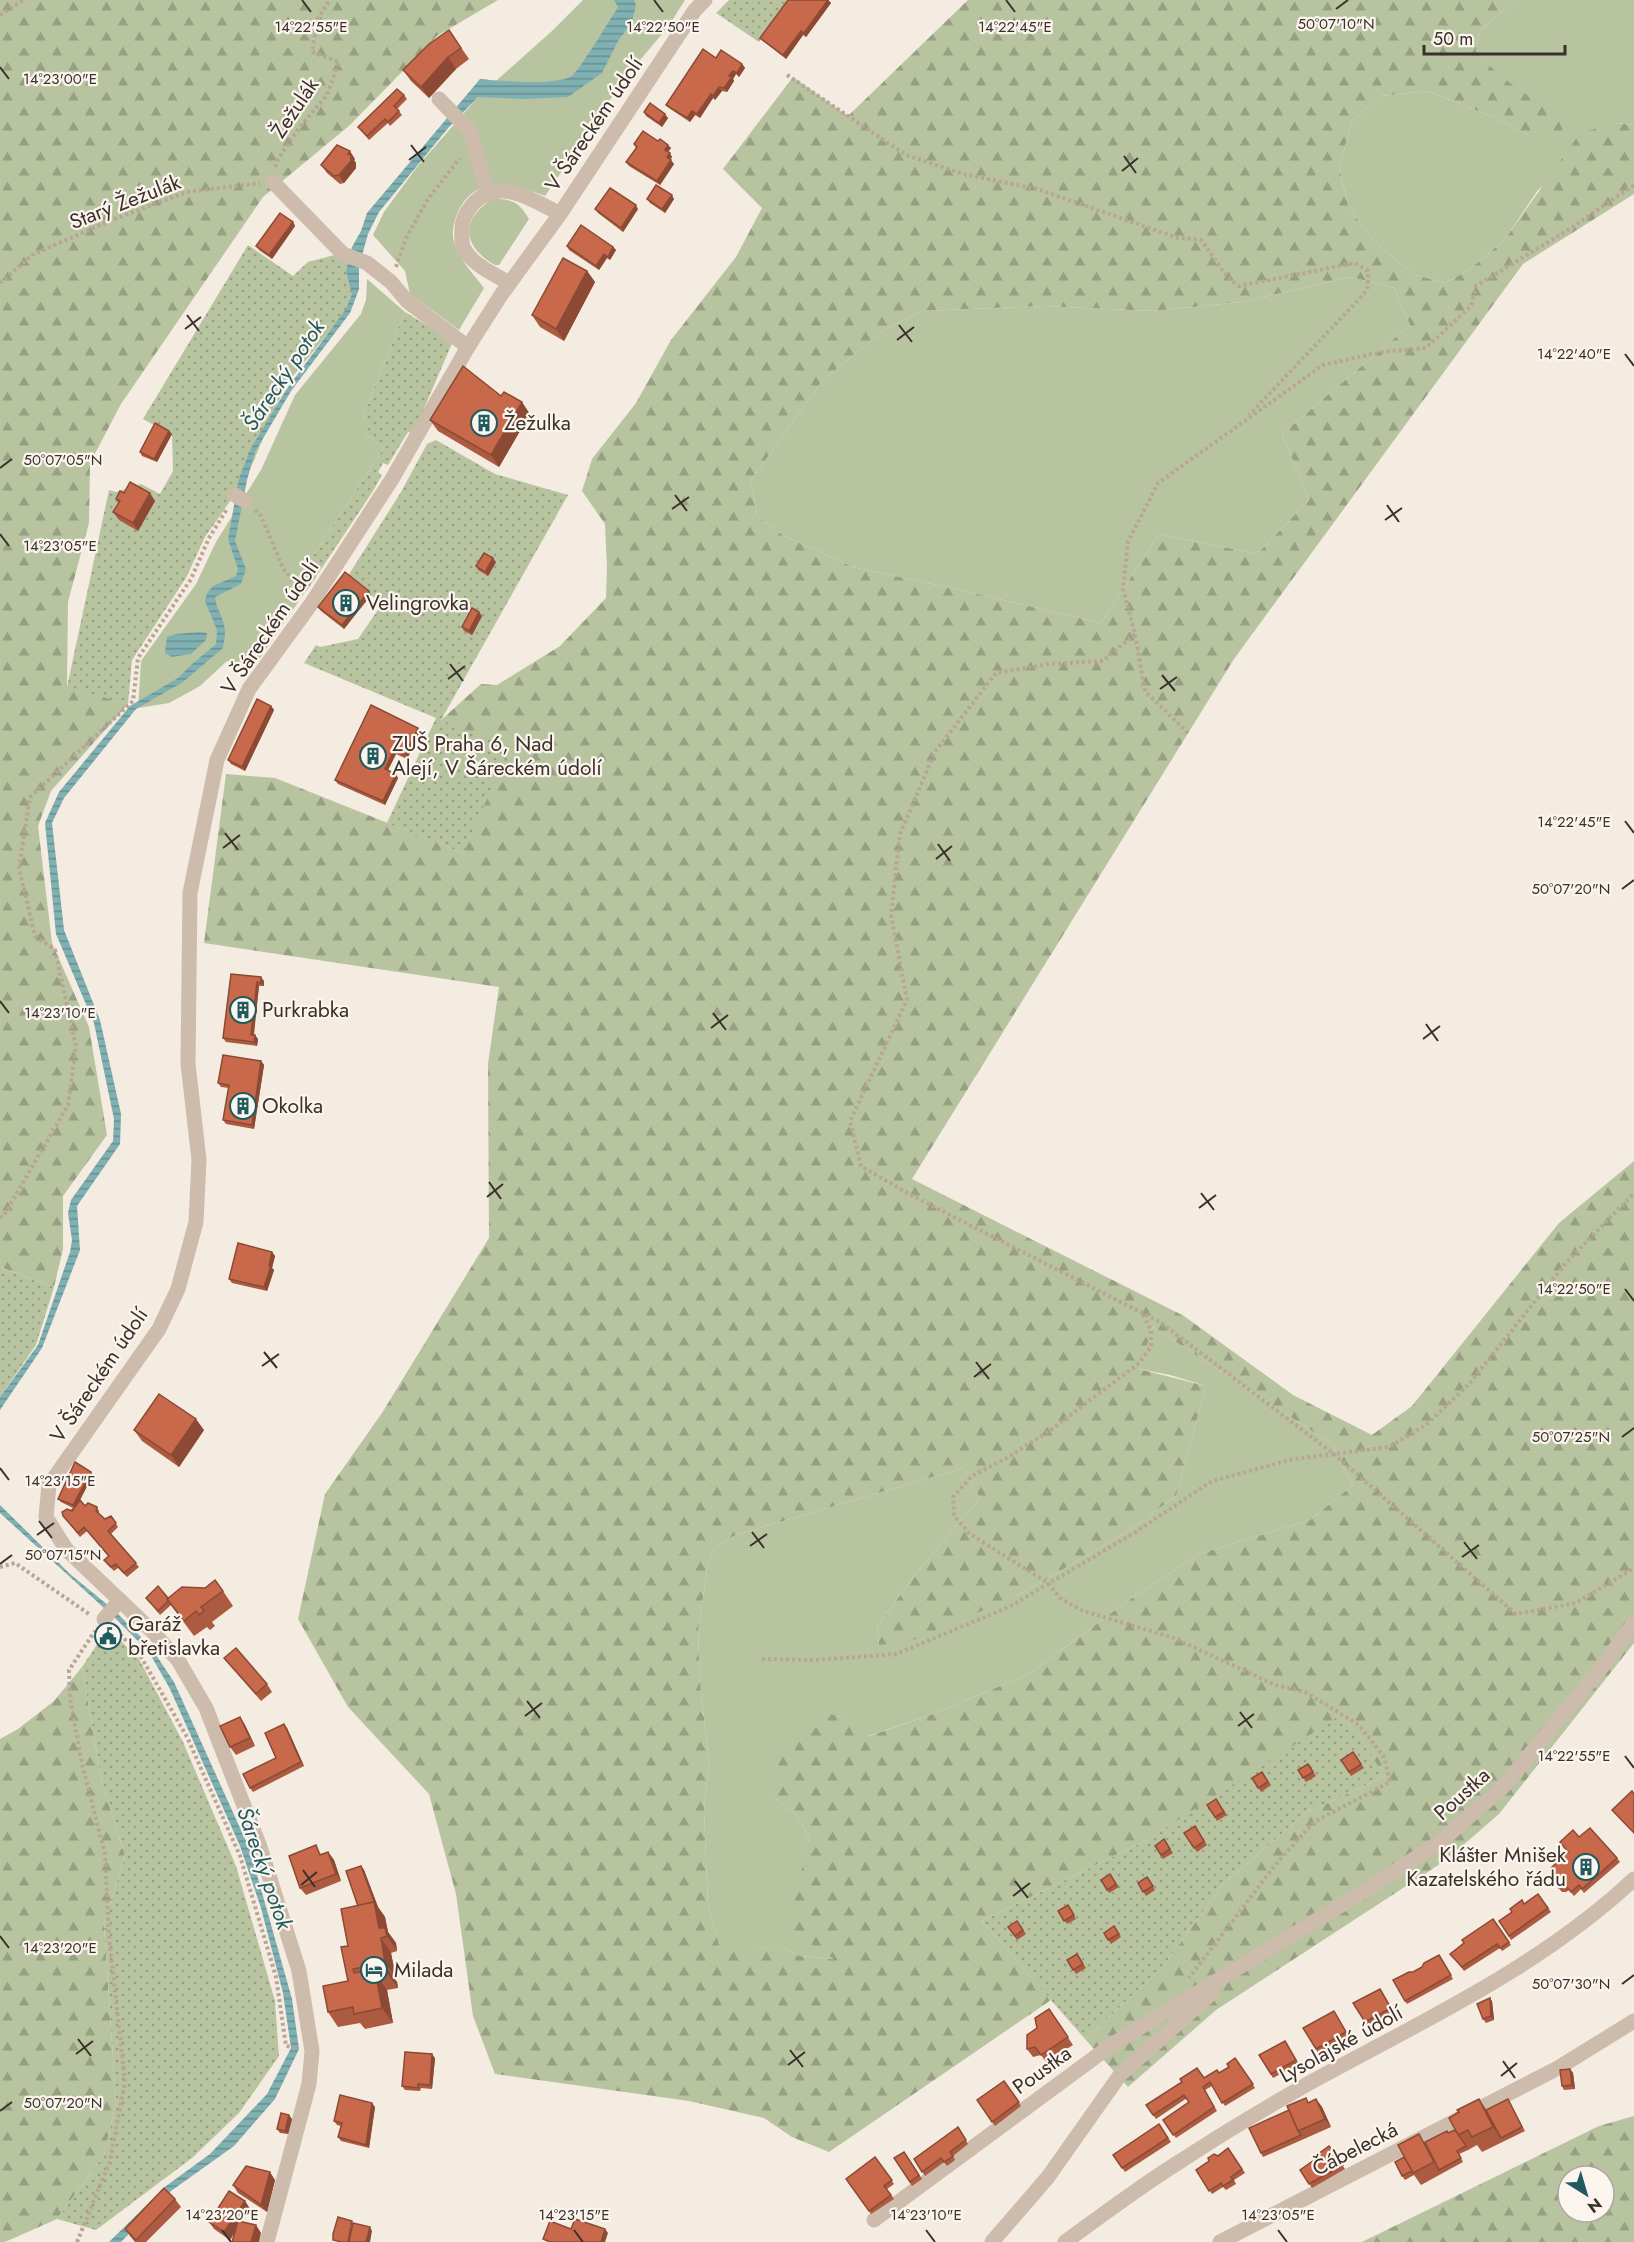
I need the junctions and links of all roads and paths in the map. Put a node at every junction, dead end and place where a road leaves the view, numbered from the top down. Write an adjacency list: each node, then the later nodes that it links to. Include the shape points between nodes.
1 (23, 0): 4 (path)
2 (330, 0): 8 (path, Žežulák, via 318,18 312,52 339,62 327,95 279,159)
3 (705, 0): 11 (street, V Šáreckém údolí)
4 (0, 15)
5 (787, 75): 16 (path, via 906,155 963,174 1037,189 1178,238 1201,240 1221,270 1239,286 1354,262 1368,272 1364,294)
6 (439, 99): 7 (street, via 470,131)
7 (473, 143): 10 (street); 12 (path, via 428,199 406,238)
8 (273, 182): 12 (street, via 343,254 367,263); 13 (path, Starý Žežulák, via 187,192 32,255)
9 (1634, 185): 16 (path, via 1476,286 1471,306 1426,348 1381,352 1323,365)
10 (488, 195): 11 (street, V Šáreckém údolí, via 504,191); 14 (street, via 470,205 460,224 463,249 476,263)
11 (560, 214): 14 (street, V Šáreckém údolí)
12 (391, 282): 15 (street, via 407,301)
13 (0, 283)
14 (509, 283): 15 (street, V Šáreckém údolí)
15 (468, 347): 17 (street, V Šáreckém údolí, via 392,479)
16 (1242, 422): 18 (path, via 1158,483 1133,532 1128,542 1123,589)
17 (311, 604): 21 (path, via 283,568 261,516 240,498 209,538 191,579 138,658 133,701 30,797 19,868 35,936 55,950 76,1047 68,1105); 27 (street, V Šáreckém údolí, via 249,689 217,760 205,815 190,893 188,1064 199,1194 196,1222 178,1289 159,1329 49,1485 46,1500 46,1516 66,1549)
18 (1135, 634): 19 (path, via 1145,691); 22 (path, via 1103,661 1047,664 996,673 935,752 900,834 891,915 907,1000 850,1121 861,1166)
19 (1188, 733)
20 (1634, 1193): 23 (path, via 1565,1264 1469,1384 1426,1425 1389,1447)
21 (0, 1218)
22 (1142, 1313): 23 (path, via 1160,1322); 26 (path, via 1151,1330 1151,1347 1137,1365 1052,1429 972,1476 953,1497 954,1516 970,1534)
23 (1334, 1454): 25 (path, via 1516,1614 1576,1603); 26 (path, via 1212,1481)
24 (0, 1567): 28 (path, via 15,1563 90,1615)
25 (1634, 1568)
26 (1048, 1584): 30 (path, via 1009,1607 896,1654); 33 (path, via 1060,1598 1083,1611 1174,1638 1275,1685 1305,1692 1359,1725 1384,1757 1390,1782 1314,1822 1276,1864 1189,1977)
27 (118, 1602): 28 (street); 35 (street, V Šáreckém údolí, via 178,1660 206,1708 260,1847 296,1960)
28 (104, 1619): 35 (path, via 141,1655 187,1737 240,1856 276,1977 286,2046); 37 (path, via 69,1670 70,1698 105,1854 109,1936 125,2082 110,2161)
29 (1634, 1623): 32 (street, Poustka, via 1503,1787 1440,1842)
30 (762, 1659)
31 (1634, 1879): 40 (street, Lysolajské údolí, via 1542,1952 1464,2001 1304,2087 1193,2153)
32 (1242, 1966): 33 (street, Poustka); 39 (street, Poustka, via 1120,2075 1048,2177)
33 (1187, 1999): 36 (street, Poustka, via 1113,2044)
34 (1634, 2021): 41 (street, Čábelecká, via 1558,2068)
35 (312, 2051): 38 (street, V Šáreckém údolí, via 309,2084)
36 (874, 2220)
37 (77, 2242)
38 (267, 2242)
39 (992, 2242)
40 (1065, 2242)
41 (1220, 2242)

